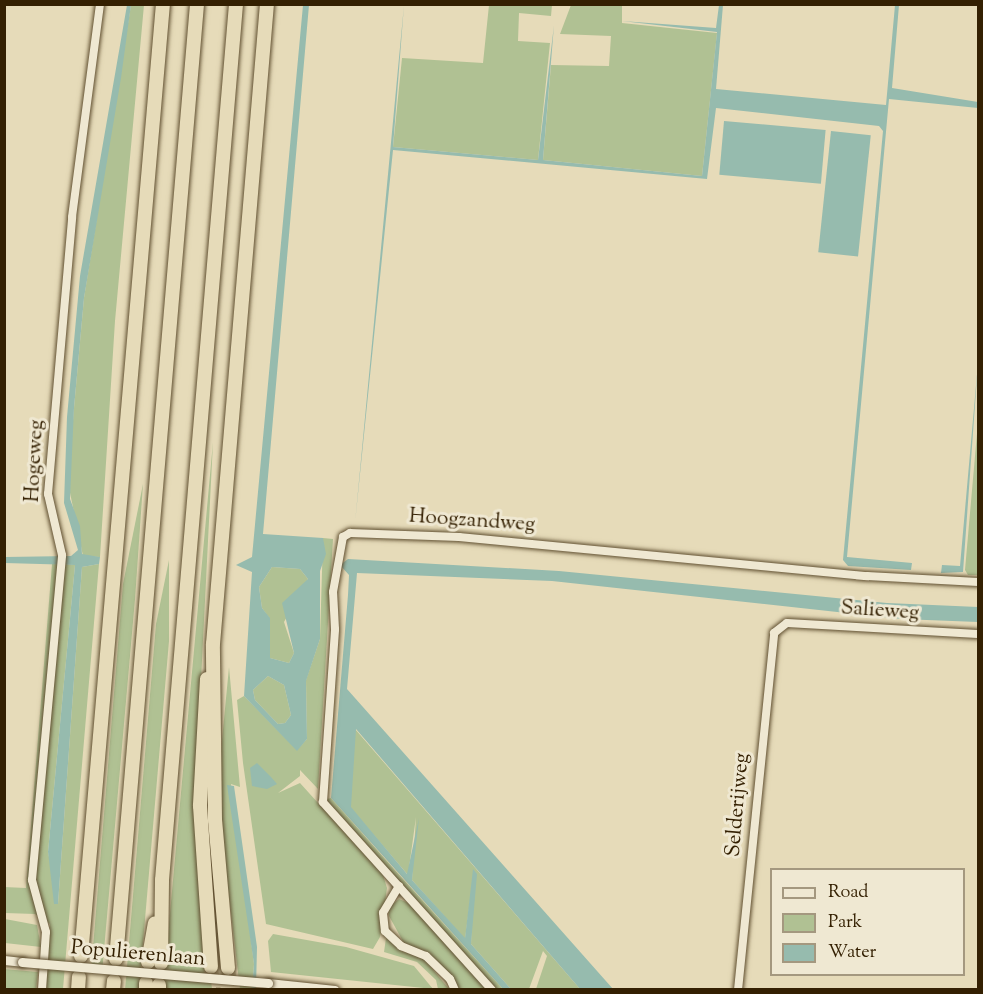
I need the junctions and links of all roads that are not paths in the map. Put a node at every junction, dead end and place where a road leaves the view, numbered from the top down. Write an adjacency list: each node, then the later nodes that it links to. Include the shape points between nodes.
1 (100, 4): 17 (street, Hogeweg, via 72,217 48,494 62,555 32,880 46,932)
2 (164, 4): 11 (highway)
3 (197, 4): 12 (highway)
4 (236, 4): 14 (highway)
5 (267, 4): 9 (highway)
6 (978, 582): 10 (street, Hoogzandweg, via 867,576 459,537 350,533 343,537 337,553 336,629 321,795)
7 (780, 627): 8 (street, Salieweg, via 787,623); 21 (street, Selderijweg, via 771,641)
8 (978, 634)
9 (213, 644): 15 (highway, via 205,693 200,806); 16 (highway, via 215,820)
10 (399, 886): 19 (street, via 383,913 385,932 400,946 426,956 450,979); 20 (street, Hoogzandweg)
11 (81, 956)
12 (116, 959)
13 (4, 960): 18 (street, Populierenlaan, bridge)
14 (154, 962)
15 (211, 967)
16 (228, 968)
17 (42, 990)
18 (335, 990)
19 (455, 990)
20 (492, 990)
21 (738, 990)

